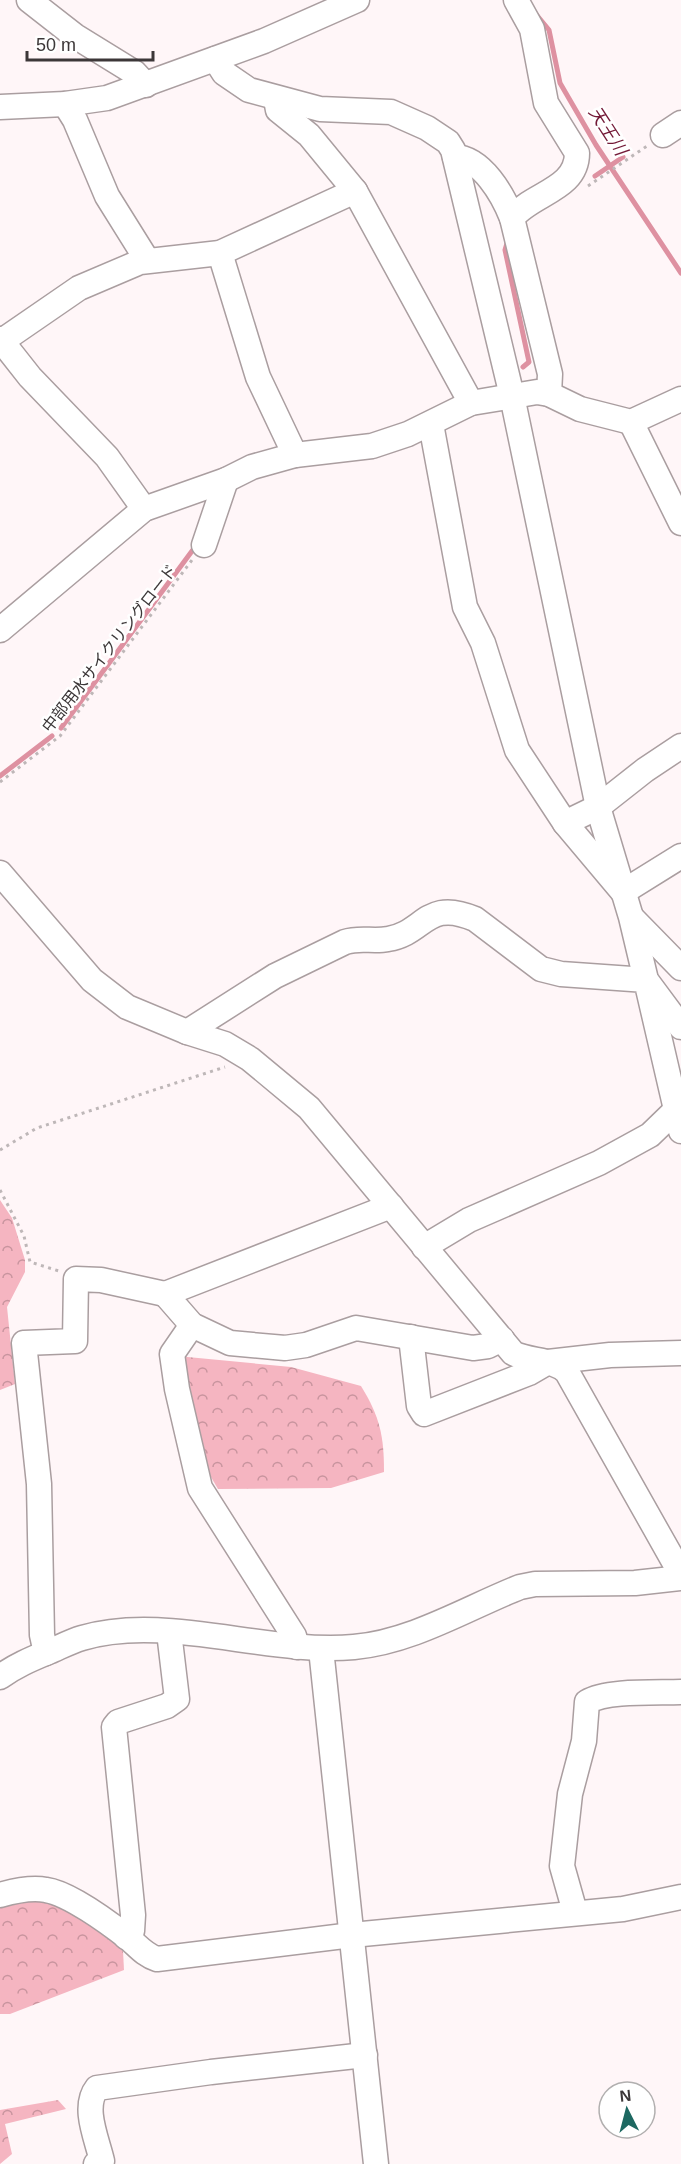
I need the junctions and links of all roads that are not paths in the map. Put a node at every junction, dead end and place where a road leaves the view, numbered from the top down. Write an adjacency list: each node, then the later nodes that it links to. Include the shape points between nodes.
1 (29, 0): 5 (street)
2 (357, 0): 4 (street)
3 (516, 0): 11 (street, via 532,29 546,103 577,153 577,163 571,176)
4 (215, 59): 5 (street); 6 (street, via 234,81)
5 (146, 84): 7 (street, via 107,98)
6 (276, 99): 9 (street, via 320,109 391,112 448,142); 10 (street, via 278,110 309,135)
7 (65, 104): 8 (street); 13 (street, via 107,196)
8 (0, 107)
9 (455, 157): 11 (street, via 477,166 501,195); 16 (street)
10 (355, 191): 12 (street); 18 (street)
11 (512, 218): 15 (street, via 550,374)
12 (220, 253): 13 (street); 21 (street, via 258,377)
13 (147, 260): 14 (street, via 79,288)
14 (1, 340): 23 (street, via 30,377 107,456)
15 (549, 394): 16 (street); 19 (street, via 580,409)
16 (512, 396): 18 (street); 28 (street)
17 (681, 399): 19 (street)
18 (471, 403): 20 (street)
19 (631, 422): 24 (street)
20 (431, 424): 21 (street, via 372,446); 29 (street, via 465,607 483,643 517,750)
21 (295, 455): 22 (street, via 252,467)
22 (226, 480): 23 (street); 25 (street)
23 (144, 509): 26 (street)
24 (681, 523)
25 (204, 545)
26 (0, 630)
27 (681, 746): 28 (street)
28 (598, 807): 29 (street); 32 (street)
29 (565, 823): 32 (street)
30 (681, 856): 32 (street)
31 (0, 873): 37 (street, via 92,980 127,1007)
32 (623, 892): 33 (street)
33 (631, 917): 34 (street); 35 (street)
34 (681, 968)
35 (646, 980): 36 (street); 37 (street, via 552,973 531,964 475,919 441,913 390,939 355,939 310,958); 38 (street)
36 (681, 1027)
37 (187, 1032): 39 (street, via 225,1044 250,1059 309,1108)
38 (679, 1115): 40 (street, via 599,1163 469,1220)
39 (391, 1206): 40 (street); 41 (street)
40 (424, 1247): 44 (street)
41 (165, 1294): 42 (street); 51 (street, via 101,1280 76,1279 75,1341 24,1343 39,1484 42,1635)
42 (192, 1325): 43 (street, via 230,1343 285,1348 356,1328); 49 (street, via 172,1354 200,1488 294,1636)
43 (411, 1337): 44 (street, via 473,1348); 46 (street, via 419,1406 424,1414)
44 (502, 1339): 46 (street, via 513,1353)
45 (681, 1353): 46 (street)
46 (548, 1362): 47 (street, via 567,1372)
47 (681, 1576): 50 (street, via 635,1583 528,1585 385,1642)
48 (169, 1632): 49 (street); 51 (street, via 122,1632 83,1638); 58 (street, via 177,1699 114,1727 133,1915 132,1931)
49 (297, 1647): 50 (street)
50 (321, 1649): 57 (street)
51 (46, 1653): 52 (street)
52 (0, 1677)
53 (681, 1692): 56 (street, via 621,1695 587,1702 562,1866)
54 (0, 1895): 58 (street, via 47,1890 65,1897)
55 (681, 1897): 56 (street, via 623,1909)
56 (575, 1912): 57 (street)
57 (352, 1935): 58 (street, via 156,1959); 59 (street)
58 (126, 1937)
59 (365, 2055): 60 (street, via 97,2088 91,2096 90,2109 102,2161); 61 (street)
60 (96, 2164)
61 (376, 2164)

